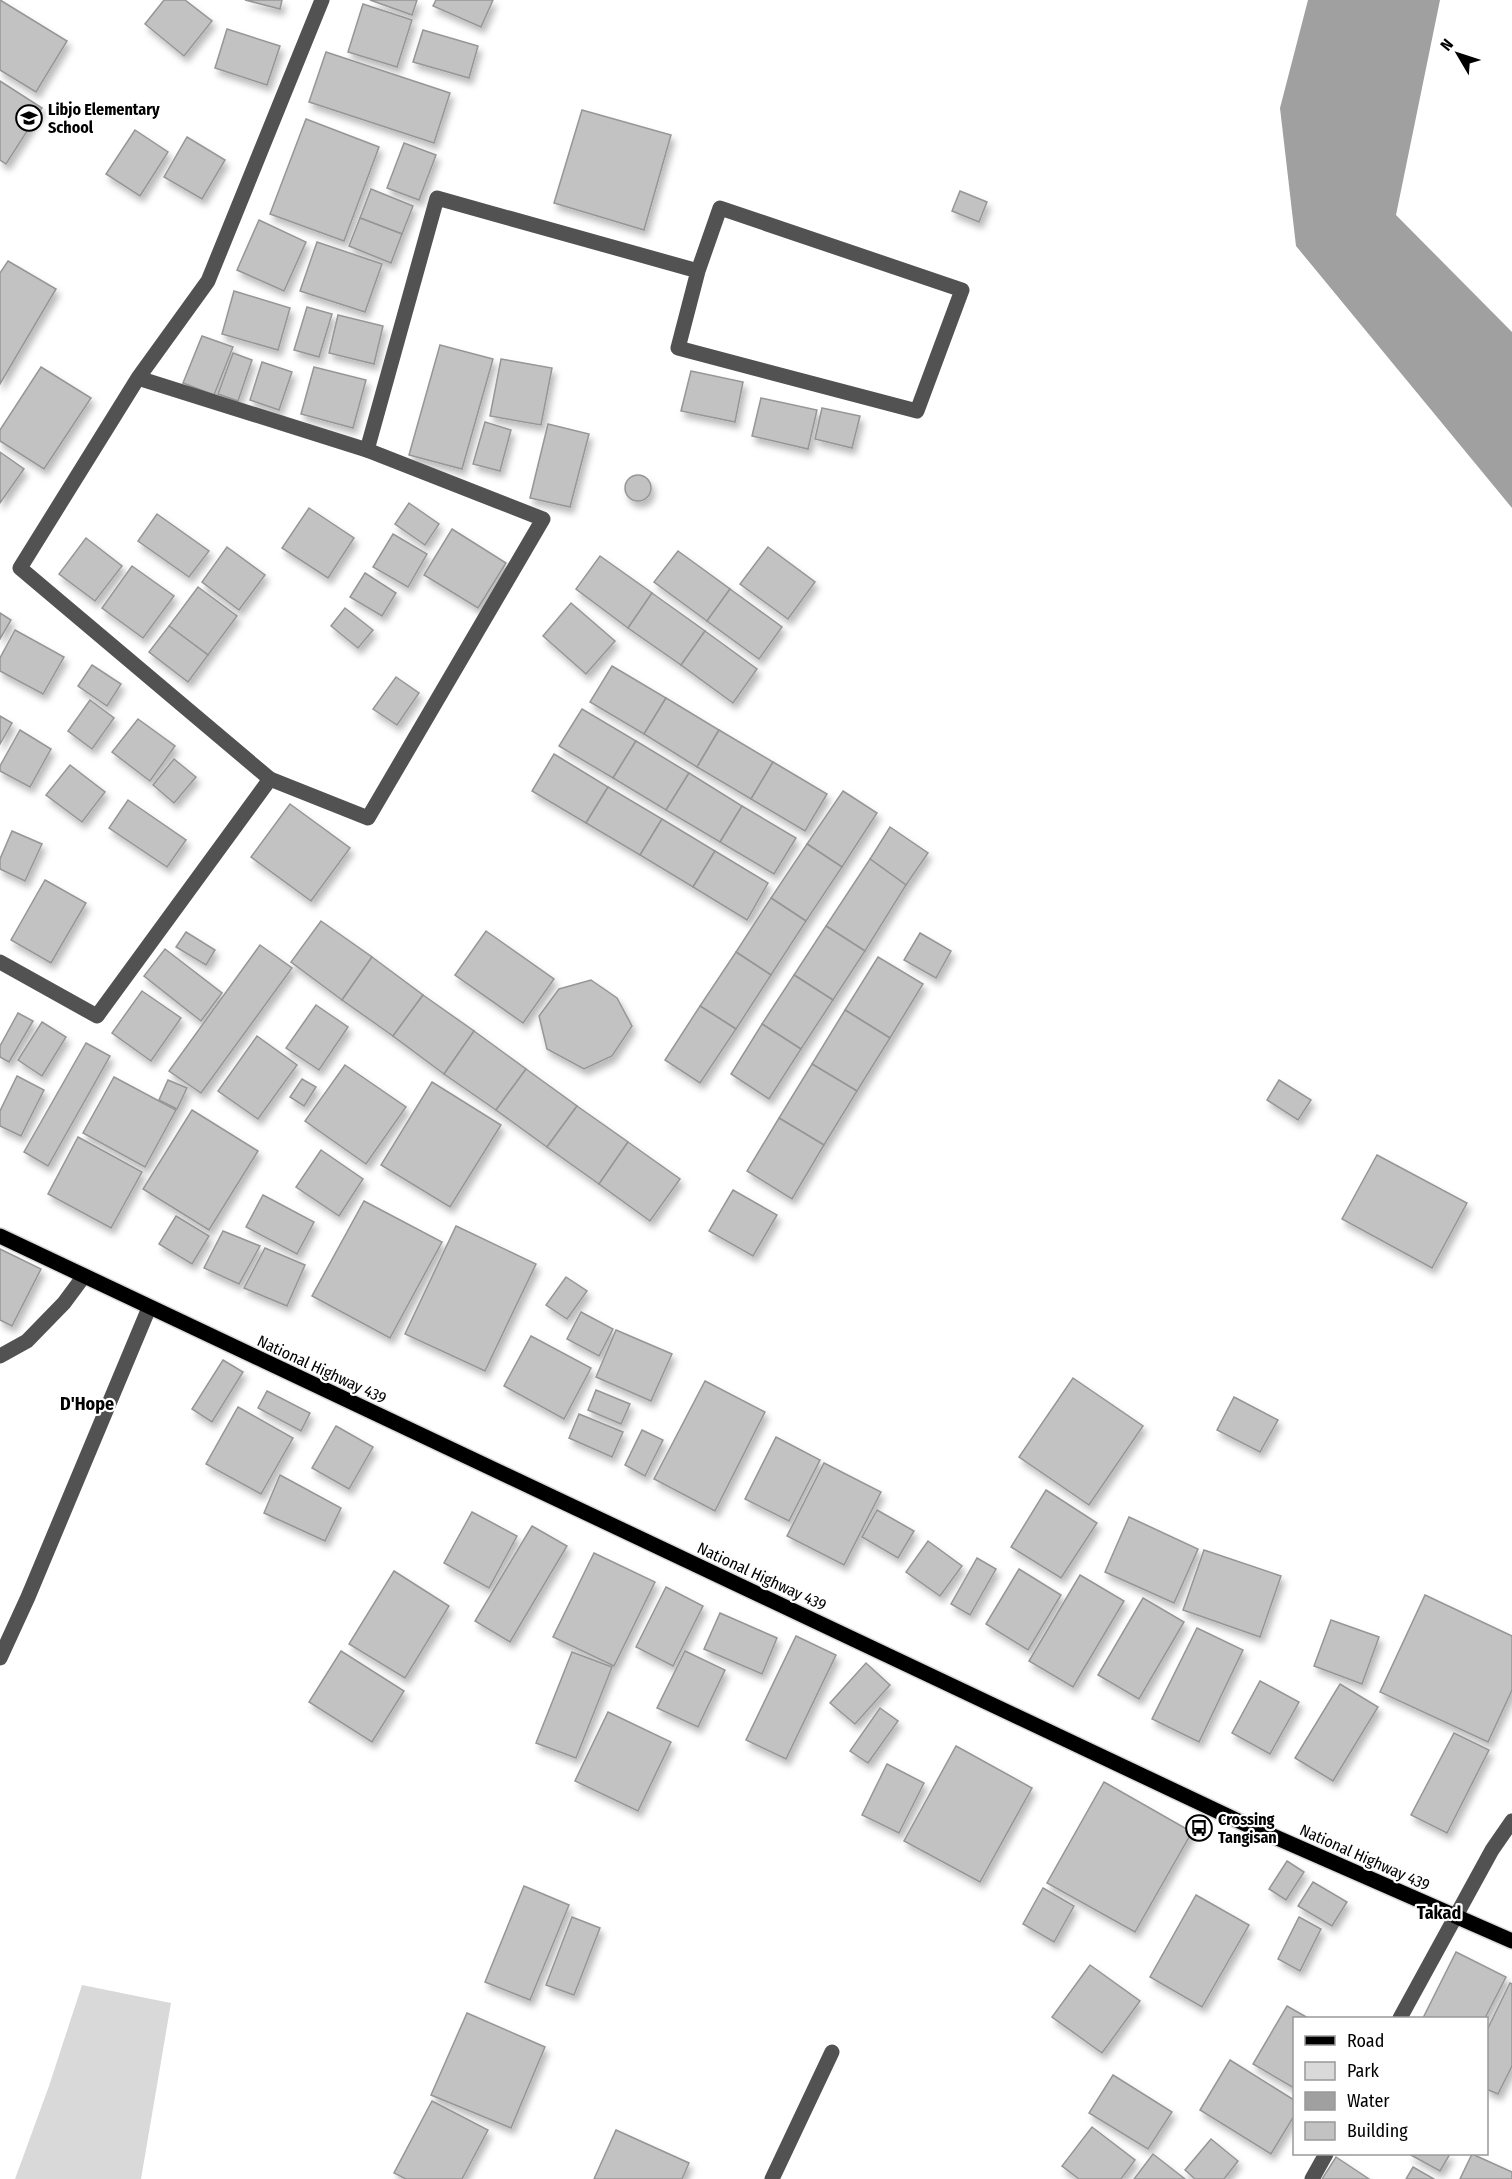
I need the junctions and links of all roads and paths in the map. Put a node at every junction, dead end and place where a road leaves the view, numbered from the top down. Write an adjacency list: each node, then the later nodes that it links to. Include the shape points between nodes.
1 (321, 0): 3 (street, via 208,281)
2 (698, 271): 2 (street, via 678,348 917,411 962,290 720,208); 4 (street, via 437,198)
3 (138, 378): 4 (street); 5 (street, via 20,568)
4 (367, 450): 5 (street, via 543,519 368,818)
5 (270, 779): 6 (street, via 97,1016)
6 (0, 962)
7 (0, 1236): 8 (main road, National Highway 439)
8 (84, 1276): 9 (main road, National Highway 439); 10 (street, via 27,1341)
9 (149, 1308): 11 (street); 13 (main road, National Highway 439, via 1234,1819)
10 (0, 1356)
11 (0, 1658)
12 (1512, 1821): 13 (street)
13 (1455, 1918): 14 (main road, National Highway 439); 15 (street)
14 (1512, 1941)
15 (1401, 2017)
16 (832, 2052): 18 (street)
17 (1325, 2155): 19 (street)
18 (772, 2179)
19 (1312, 2179)

